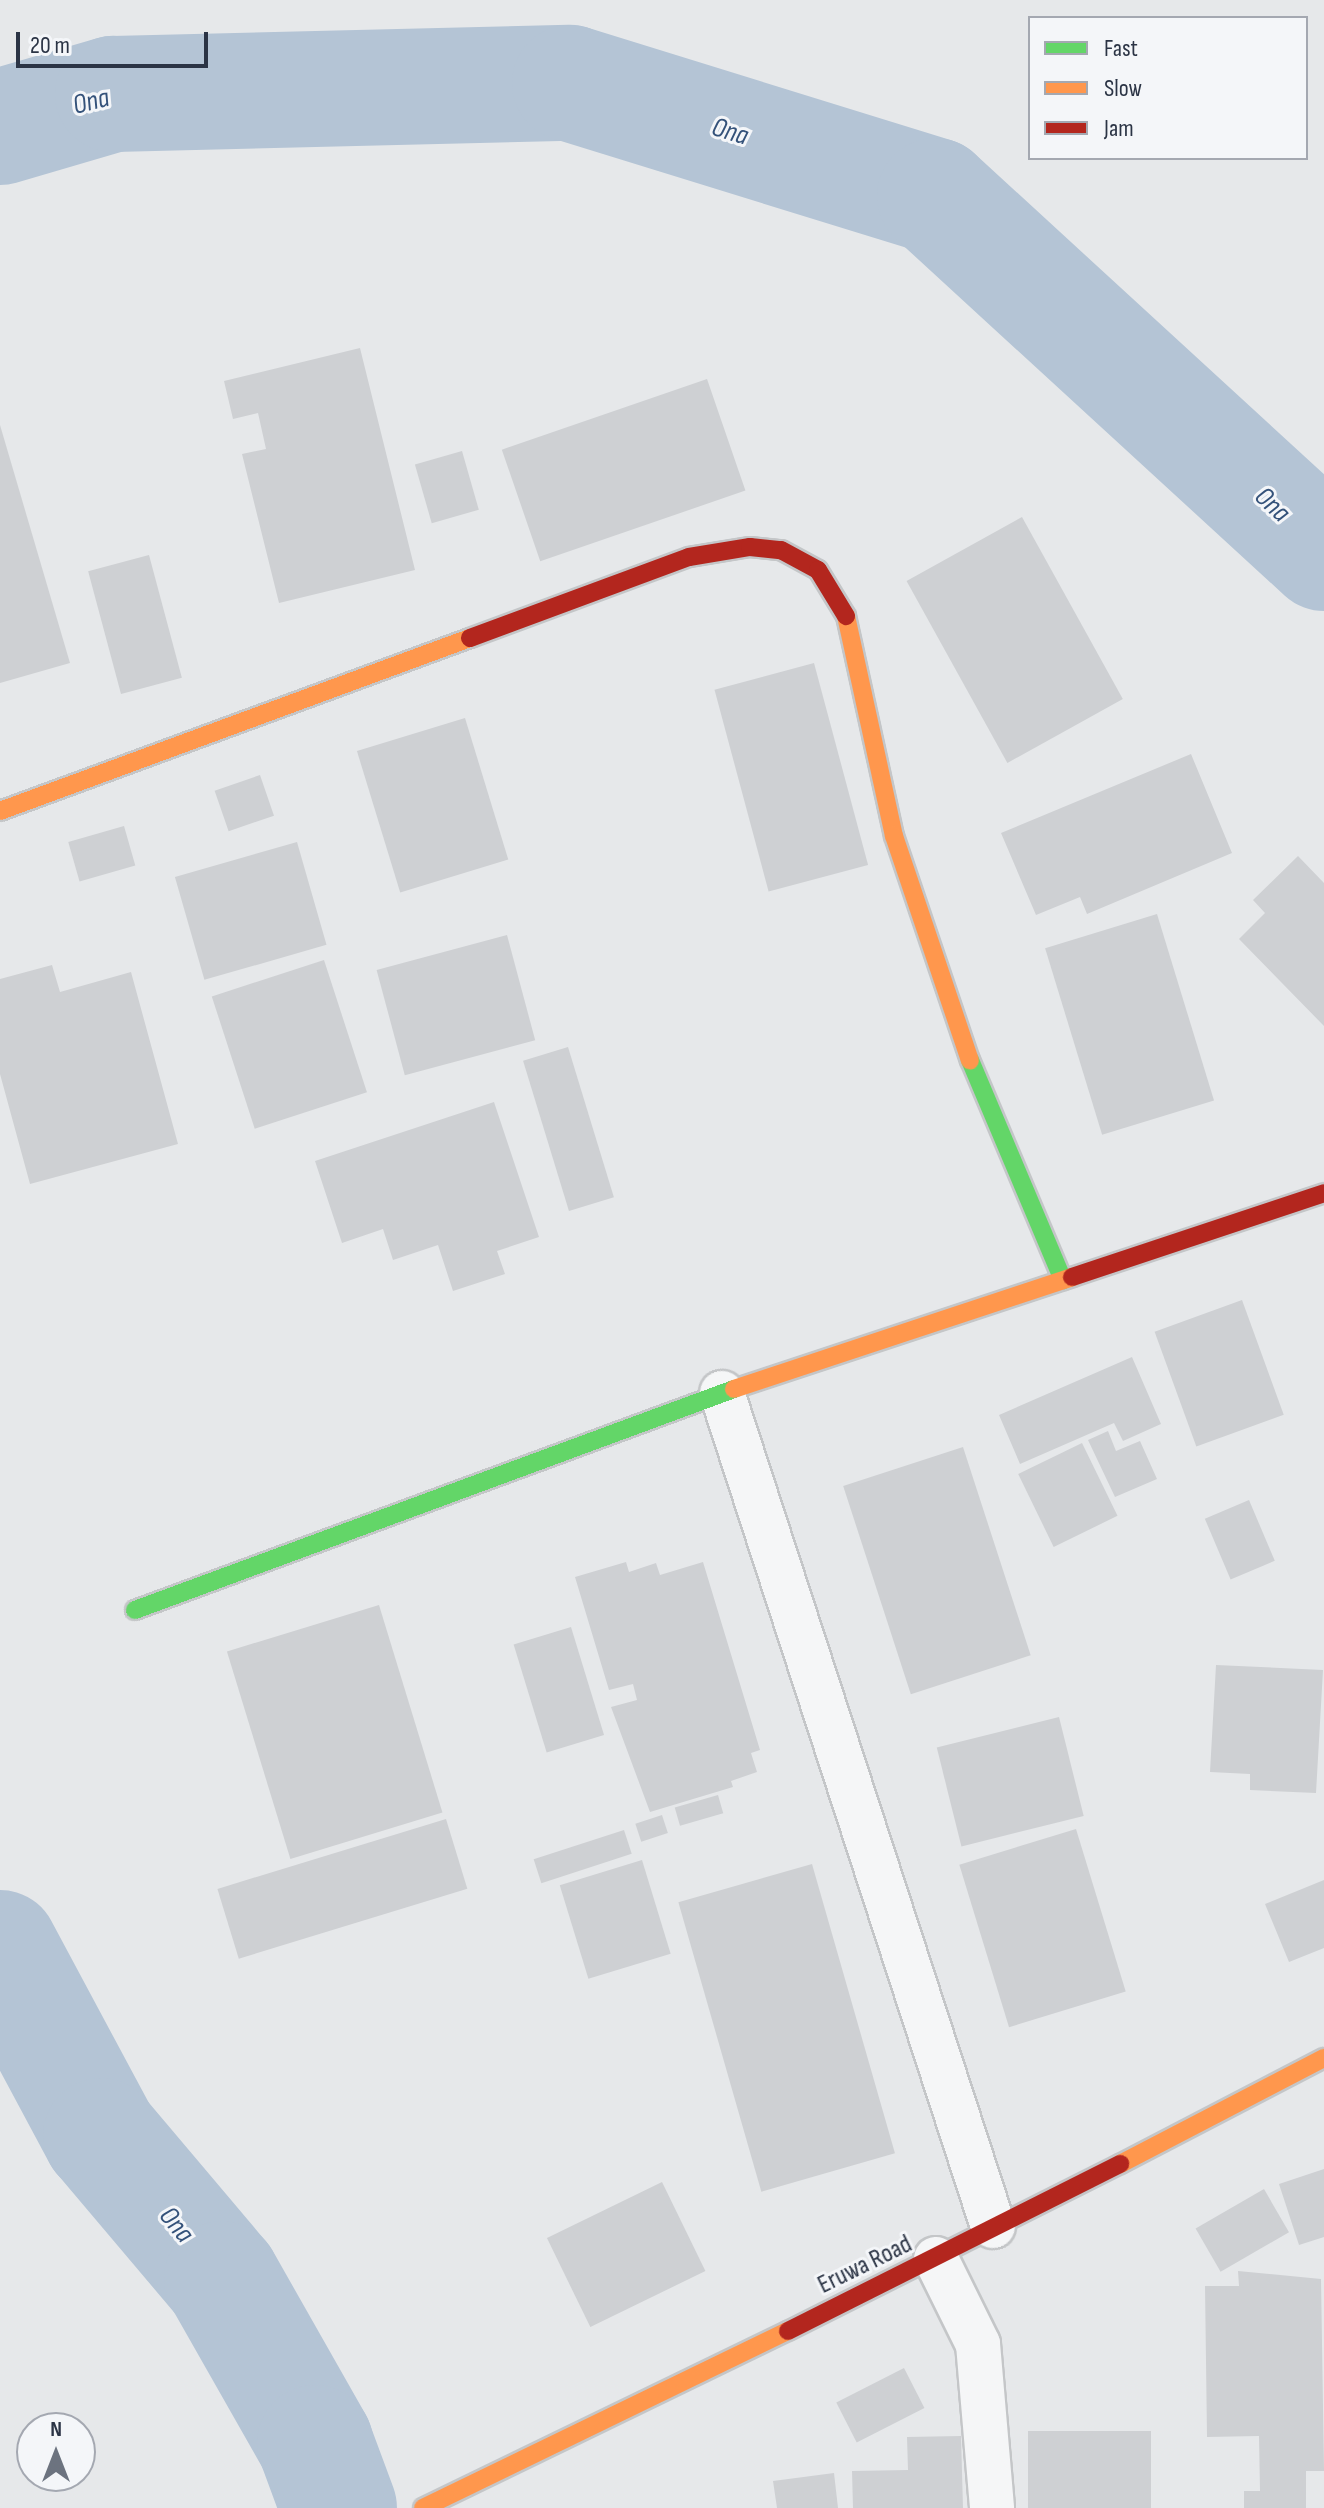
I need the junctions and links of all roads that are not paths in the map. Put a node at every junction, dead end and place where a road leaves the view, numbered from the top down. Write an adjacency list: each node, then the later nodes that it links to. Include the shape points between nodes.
1 (0, 811): 3 (street, via 689,557 750,547 781,550 818,570 848,619 894,836 967,1054)
2 (1324, 1193): 3 (street)
3 (1063, 1280): 4 (street)
4 (722, 1393): 5 (street); 7 (street)
5 (135, 1610)
6 (1324, 2058): 7 (street, Eruwa Road)
7 (993, 2226): 8 (street, Eruwa Road)
8 (936, 2259): 9 (street, Eruwa Road); 10 (street, via 978,2344)
9 (423, 2508)
10 (992, 2508)

